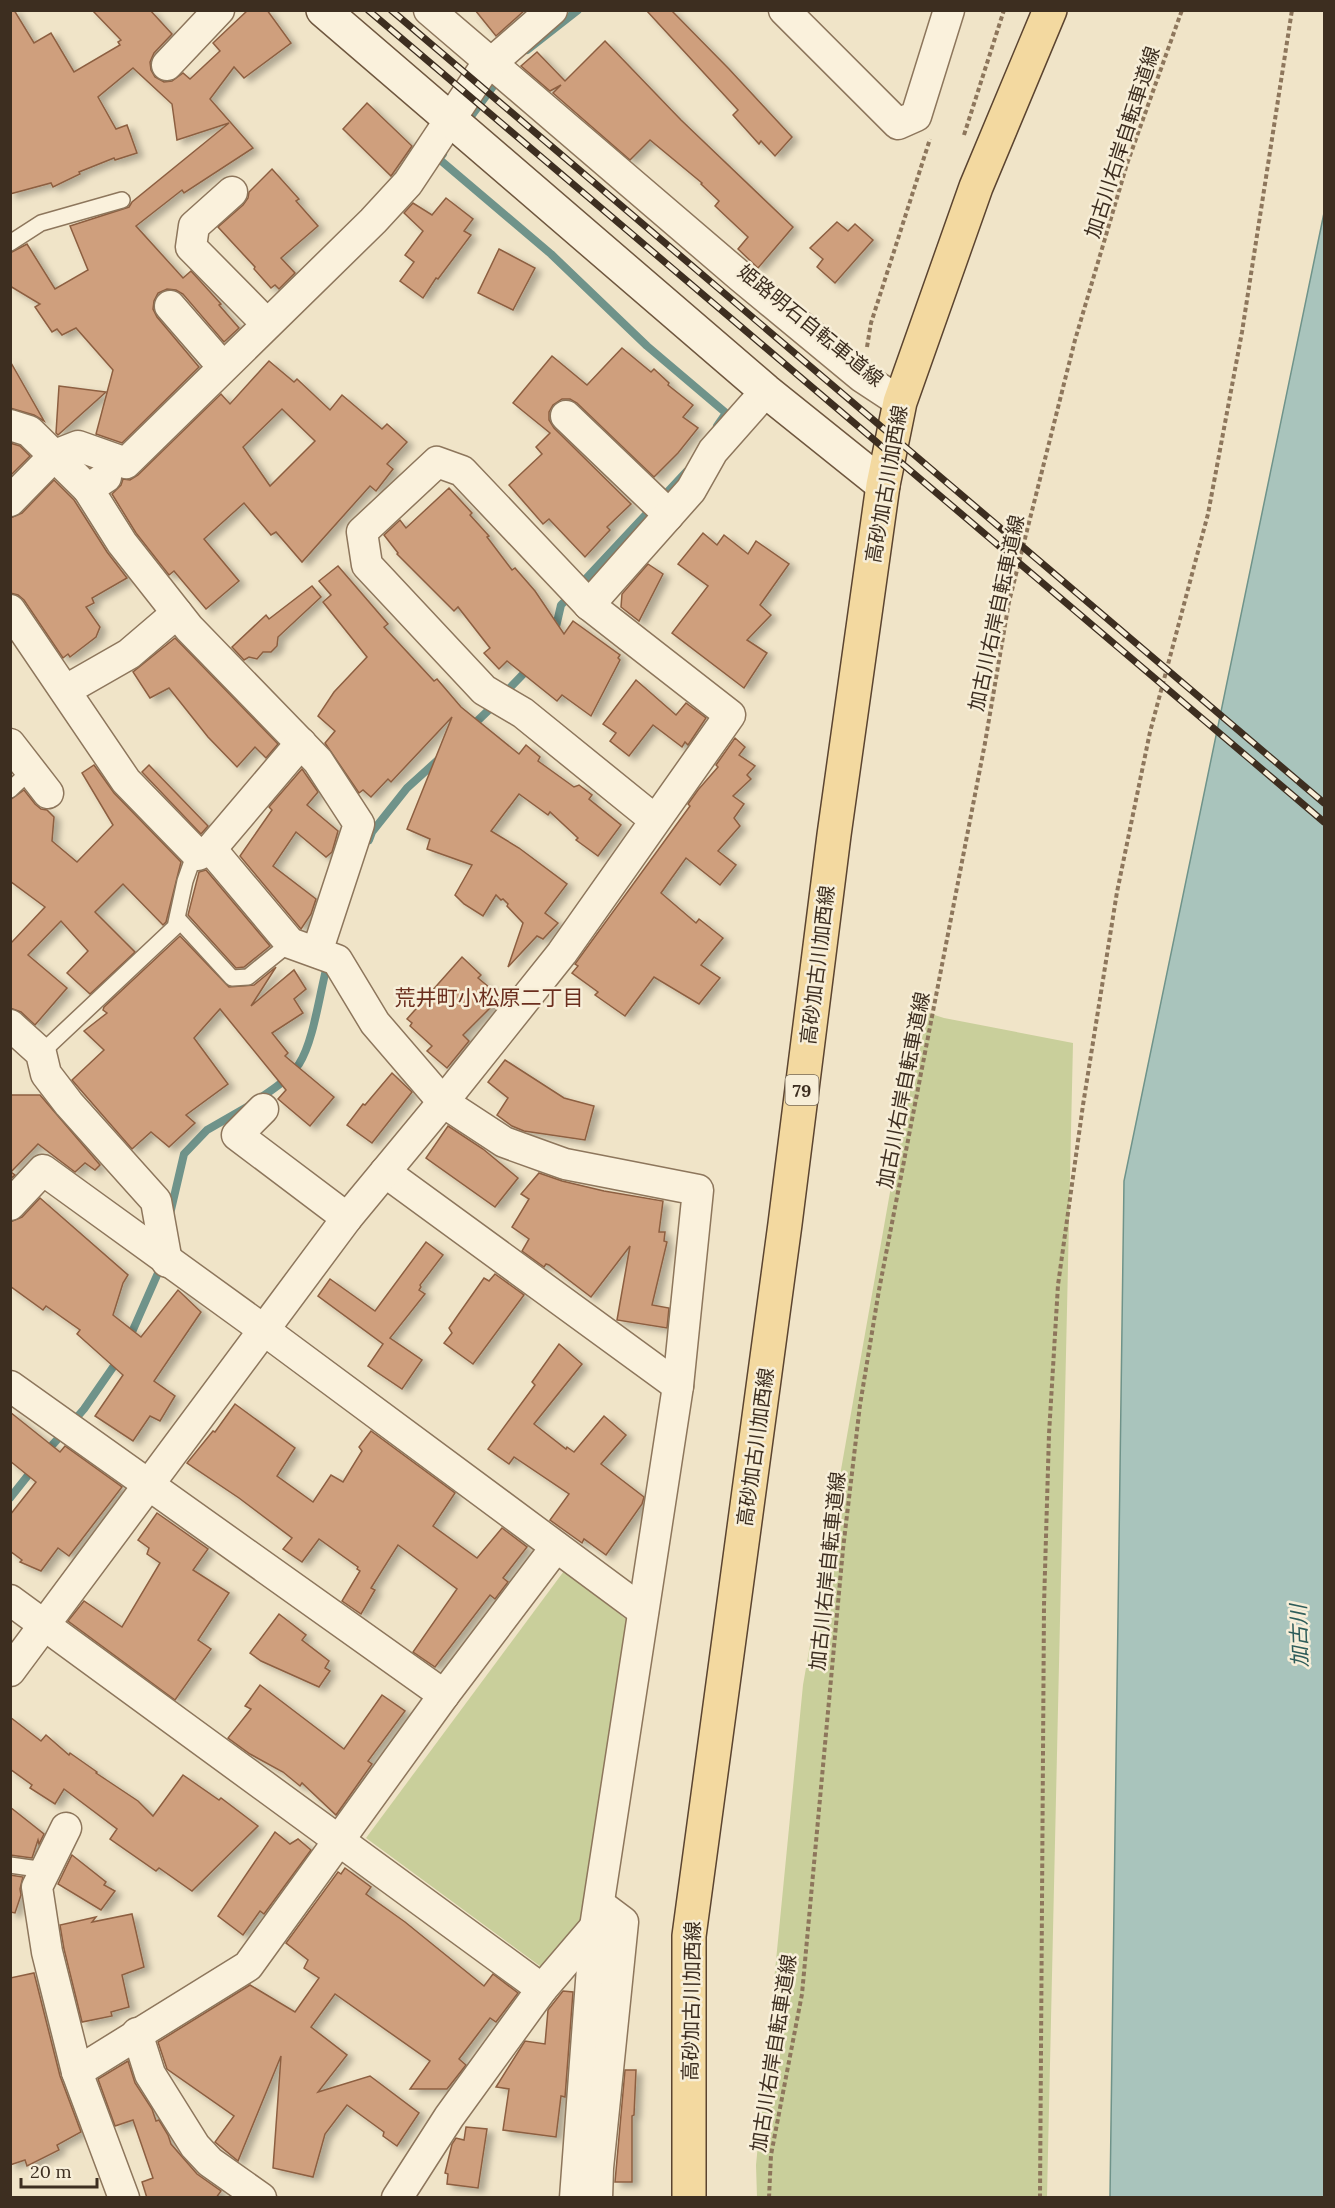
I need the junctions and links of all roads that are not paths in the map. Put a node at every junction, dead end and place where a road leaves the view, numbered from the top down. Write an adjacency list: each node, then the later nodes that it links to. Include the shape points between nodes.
1 (219, 10): 9 (street)
2 (323, 10): 10 (street)
3 (429, 10): 8 (street)
4 (552, 10): 8 (street)
5 (784, 10): 6 (street, via 898,124 916,116)
6 (949, 10)
7 (1050, 10): 18 (main road, 高砂加古川加西線 / 79, via 976,187)
8 (490, 64): 10 (street); 18 (street, via 862,377)
9 (167, 65)
10 (449, 119): 15 (street, via 408,183); 17 (street)
11 (232, 192): 15 (street, via 194,226 190,247)
12 (122, 200): 13 (lane, via 41,223)
13 (10, 243)
14 (170, 306): 16 (street)
15 (267, 324): 16 (street)
16 (224, 367): 22 (street)
17 (766, 392): 23 (street); 26 (street, via 713,451 691,490)
18 (900, 402): 23 (main road, 高砂加古川加西線 / 79)
19 (566, 416): 26 (street)
20 (10, 425): 21 (street, via 29,431)
21 (55, 455): 22 (street, via 78,446); 24 (street); 25 (street)
22 (126, 463): 24 (street)
23 (883, 485): 69 (main road, 高砂加古川加西線 / 79, via 689,1936)
24 (88, 489): 28 (street, via 122,543)
25 (10, 501)
26 (668, 516): 27 (street)
27 (589, 605): 34 (street, via 730,715); 34 (street, via 462,471 438,462 362,532 368,566 484,690 523,713)
28 (177, 613): 30 (street, via 129,654); 31 (street)
29 (14, 623): 30 (street)
30 (66, 690): 35 (street, via 126,781)
31 (301, 743): 35 (street); 37 (street, via 318,761 359,824)
32 (10, 744): 33 (street)
33 (30, 784)
34 (655, 820): 40 (street, via 562,953)
35 (205, 852): 36 (lane, via 190,864); 37 (street)
36 (178, 919): 37 (lane, via 232,978 248,977); 39 (lane, via 161,942)
37 (304, 947): 40 (street, via 337,960 375,1023)
38 (10, 1025): 39 (street)
39 (41, 1053): 45 (street, via 46,1074 156,1201)
40 (443, 1102): 42 (street); 48 (street, via 504,1142 565,1164 698,1190)
41 (263, 1109): 44 (street, via 237,1135)
42 (385, 1172): 44 (street); 48 (street)
43 (10, 1205): 45 (street, via 43,1170)
44 (347, 1218): 46 (street)
45 (167, 1262): 46 (street)
46 (264, 1330): 49 (street); 50 (street)
47 (10, 1386): 49 (street)
48 (678, 1386): 52 (street)
49 (150, 1486): 53 (street); 55 (street)
50 (556, 1547): 52 (street); 55 (street)
51 (10, 1600): 53 (street)
52 (643, 1611): 60 (street)
53 (44, 1625): 54 (street); 57 (street)
54 (10, 1671)
55 (444, 1695): 57 (street)
56 (66, 1828): 59 (street)
57 (339, 1841): 61 (street); 62 (street, via 248,1966)
58 (10, 1865): 59 (lane)
59 (45, 1870): 63 (street, via 37,1887 47,1952)
60 (597, 1916): 61 (street); 67 (street); 68 (street, via 623,1922)
61 (542, 1989): 66 (street, via 449,2117)
62 (137, 2034): 63 (street); 65 (street, via 150,2074 195,2146 210,2162)
63 (77, 2072): 64 (street)
64 (124, 2198)
65 (261, 2198)
66 (398, 2198)
67 (575, 2198)
68 (597, 2198)
69 (689, 2198)

